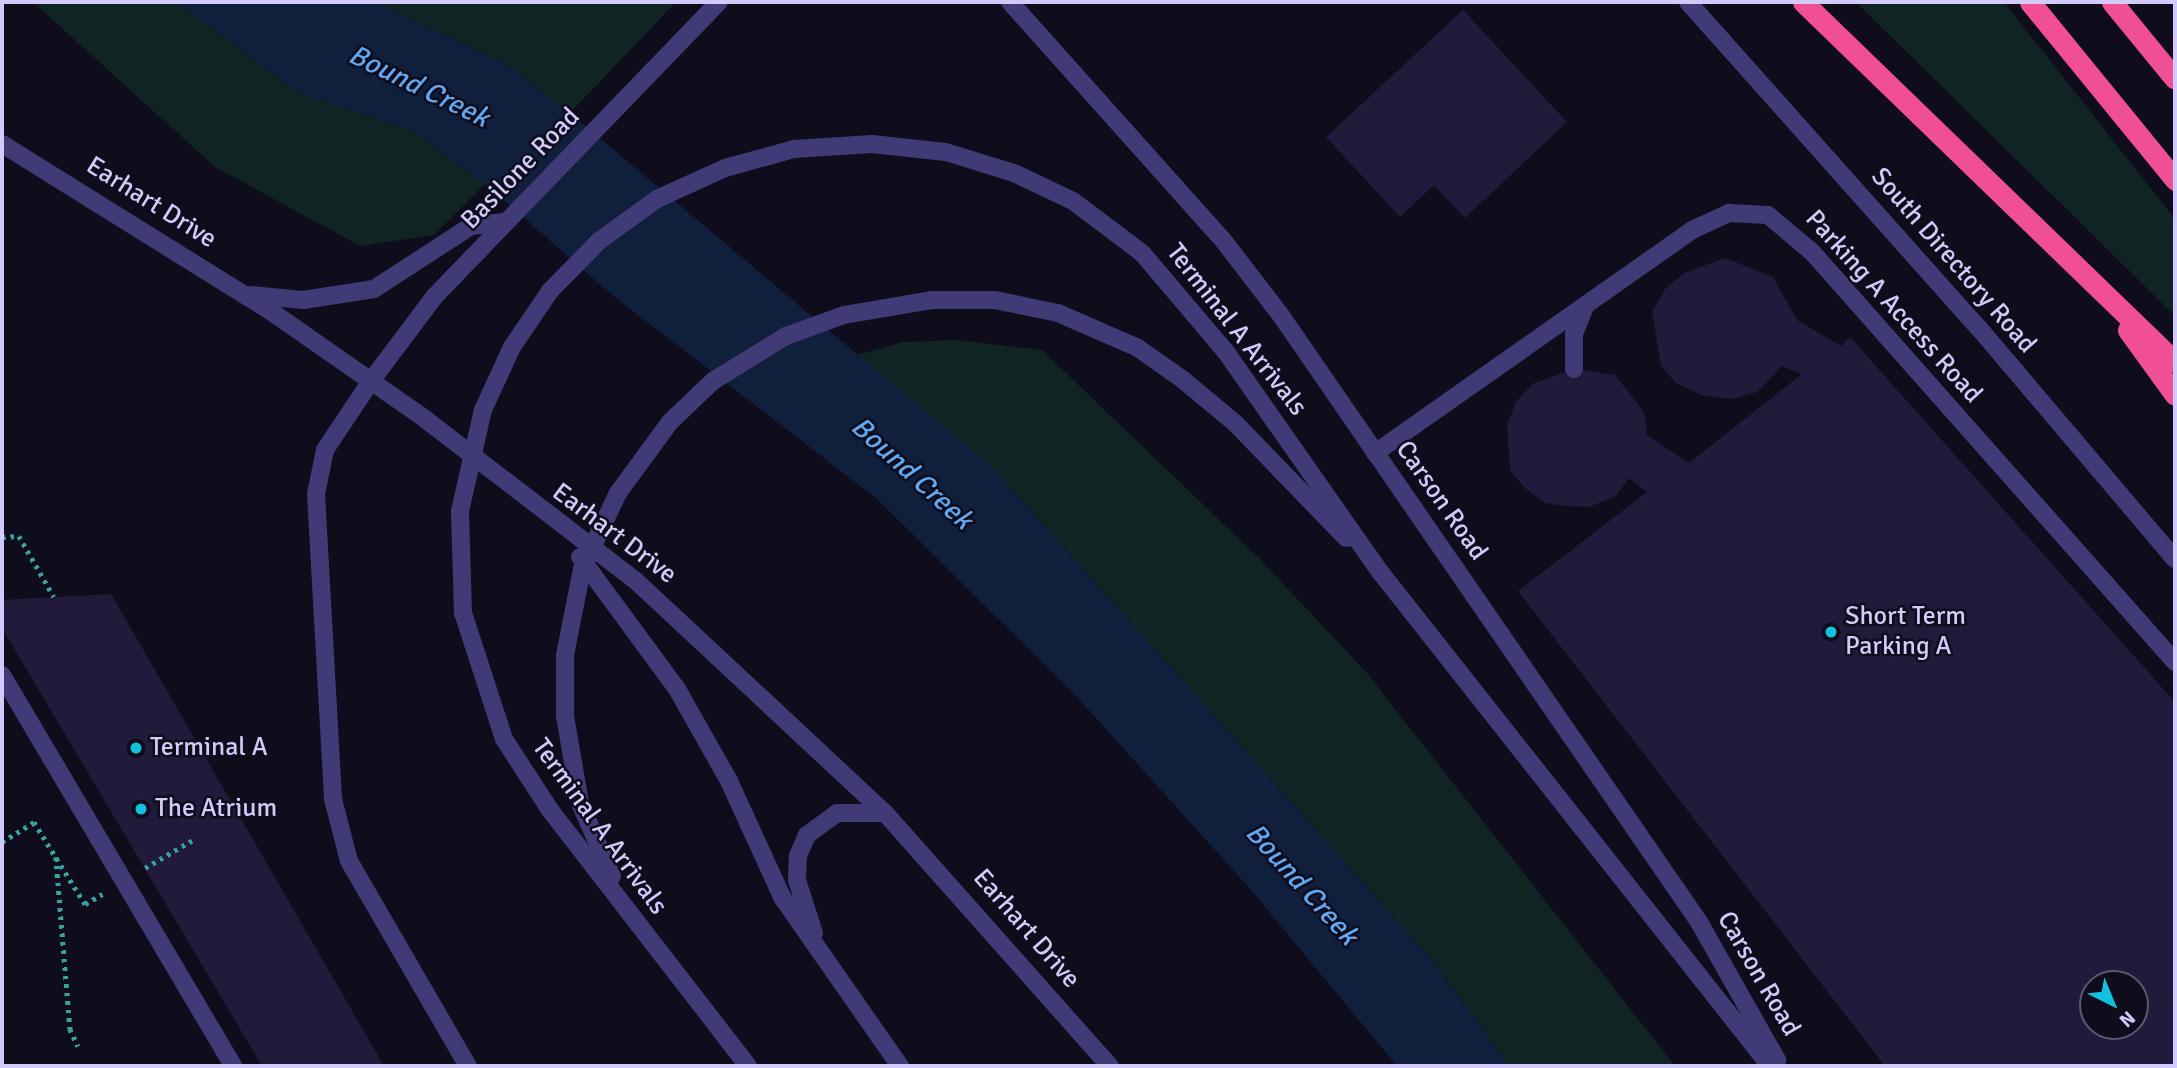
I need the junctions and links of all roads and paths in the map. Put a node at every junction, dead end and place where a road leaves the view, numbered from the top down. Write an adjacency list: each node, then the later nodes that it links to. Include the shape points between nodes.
1 (719, 2): 10 (street, Basilone Road)
2 (1010, 2): 18 (street, Carson Road, via 1223,240)
3 (1688, 2): 21 (street, South Directory Road, via 1979,327)
4 (1802, 2): 11 (highway)
5 (2030, 2): 9 (highway)
6 (2112, 2): 7 (highway)
7 (2175, 79)
8 (2, 144): 12 (street, Earhart Drive)
9 (2175, 180)
10 (506, 222): 12 (street, via 471,226 374,289 303,300); 16 (street, Basilone Road, via 409,325)
11 (2099, 292): 14 (highway); 17 (highway)
12 (244, 294): 16 (street, Earhart Drive)
13 (1586, 304): 15 (street, via 1574,334); 18 (street, Parking A Access Road); 24 (street, Parking A Access Road, via 1714,218 1755,212 1781,222)
14 (2175, 362)
15 (1574, 369)
16 (371, 381): 19 (street, Earhart Drive); 35 (street, Basilone Road, via 325,450 316,494 333,799 349,861)
17 (2175, 395)
18 (1376, 453): 40 (street, Carson Road, via 1699,922)
19 (547, 516): 26 (street, Earhart Drive, via 668,608); 32 (street, via 677,689 729,781 782,897)
20 (2, 537): 23 (path, via 19,536)
21 (2175, 559)
22 (1381, 573): 36 (street, via 1219,408 1112,335 1058,313 995,300 901,302 816,324 762,348 690,401 651,444 605,516 574,596 565,655 565,716 580,803 612,878); 36 (street, Terminal A Arrivals, via 1226,352 1142,253 1097,216 1046,187 983,162 898,146 833,145 758,158 689,183 626,219 565,274 512,347 483,411 466,474 458,546 463,613 503,739 544,802); 39 (street)
23 (54, 597)
24 (2175, 662)
25 (2, 675): 34 (street)
26 (885, 813): 32 (street, via 837,813 815,826 802,844 797,880); 38 (street, Earhart Drive)
27 (193, 840): 30 (path)
28 (2, 842): 29 (path, via 34,822)
29 (56, 856): 31 (path, via 85,904); 33 (path, via 70,1029)
30 (132, 876)
31 (108, 890)
32 (822, 955): 37 (street)
33 (78, 1046)
34 (233, 1066)
35 (468, 1066)
36 (747, 1066)
37 (900, 1066)
38 (1110, 1066)
39 (1770, 1066)
40 (1780, 1066)

